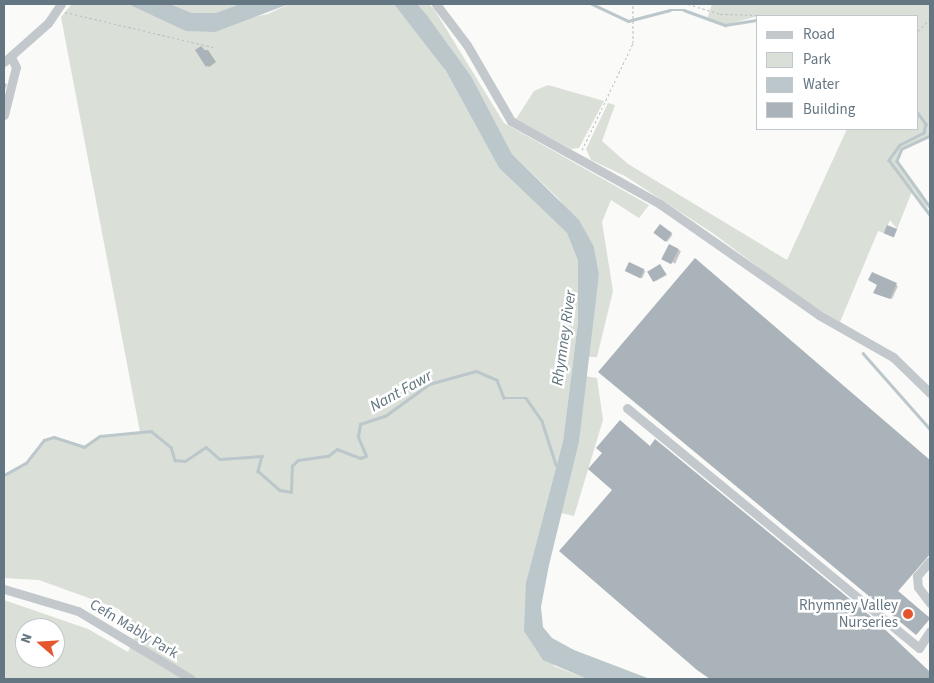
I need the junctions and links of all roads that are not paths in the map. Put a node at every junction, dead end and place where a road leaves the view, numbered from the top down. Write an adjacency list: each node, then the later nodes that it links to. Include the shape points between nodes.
1 (436, 4): 5 (street, via 467,45 511,121 660,204 851,333 892,357)
2 (60, 6): 3 (street)
3 (7, 59): 4 (street, via 16,67)
4 (4, 115)
5 (930, 393)
6 (627, 408): 10 (street, via 918,648)
7 (930, 562): 9 (street, via 916,576 918,587)
8 (4, 589): 11 (street, Cefn Mably Park, via 78,610)
9 (930, 603)
10 (930, 630)
11 (191, 679)

